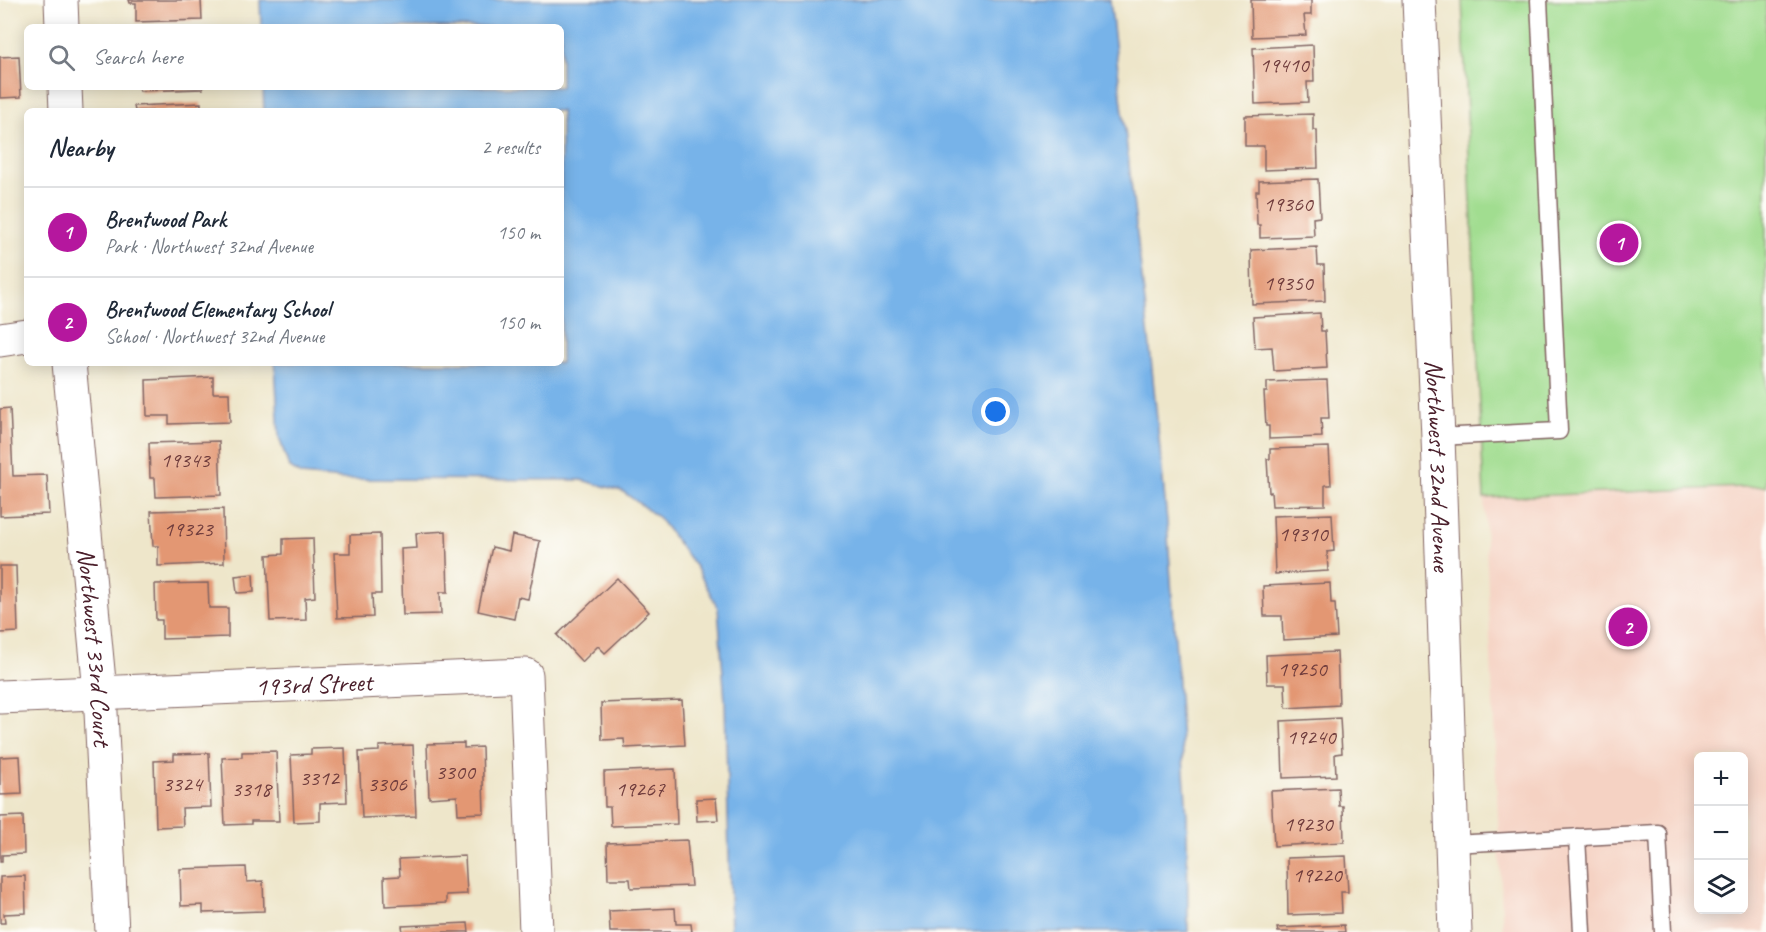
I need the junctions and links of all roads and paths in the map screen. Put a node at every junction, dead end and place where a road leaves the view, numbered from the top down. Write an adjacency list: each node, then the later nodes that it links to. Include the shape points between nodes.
1 (61, 0): 4 (street)
2 (1419, 0): 10 (street, Northwest 32nd Avenue)
3 (1539, 0): 10 (lane, via 1559,431)
4 (62, 24)
5 (65, 90): 6 (street)
6 (66, 108)
7 (24, 336): 8 (street)
8 (0, 340)
9 (69, 366): 11 (street, Northwest 33rd Court)
10 (1438, 437): 14 (street, Northwest 32nd Avenue)
11 (100, 692): 12 (street, 193rd Street); 15 (street, Northwest 33rd Court); 16 (street, 193rd Street, via 526,675)
12 (0, 697)
13 (1577, 837): 14 (lane); 18 (lane); 19 (lane, via 1658,833)
14 (1452, 844): 17 (street, Northwest 32nd Avenue)
15 (112, 932)
16 (536, 932)
17 (1455, 932)
18 (1582, 932)
19 (1663, 932)

